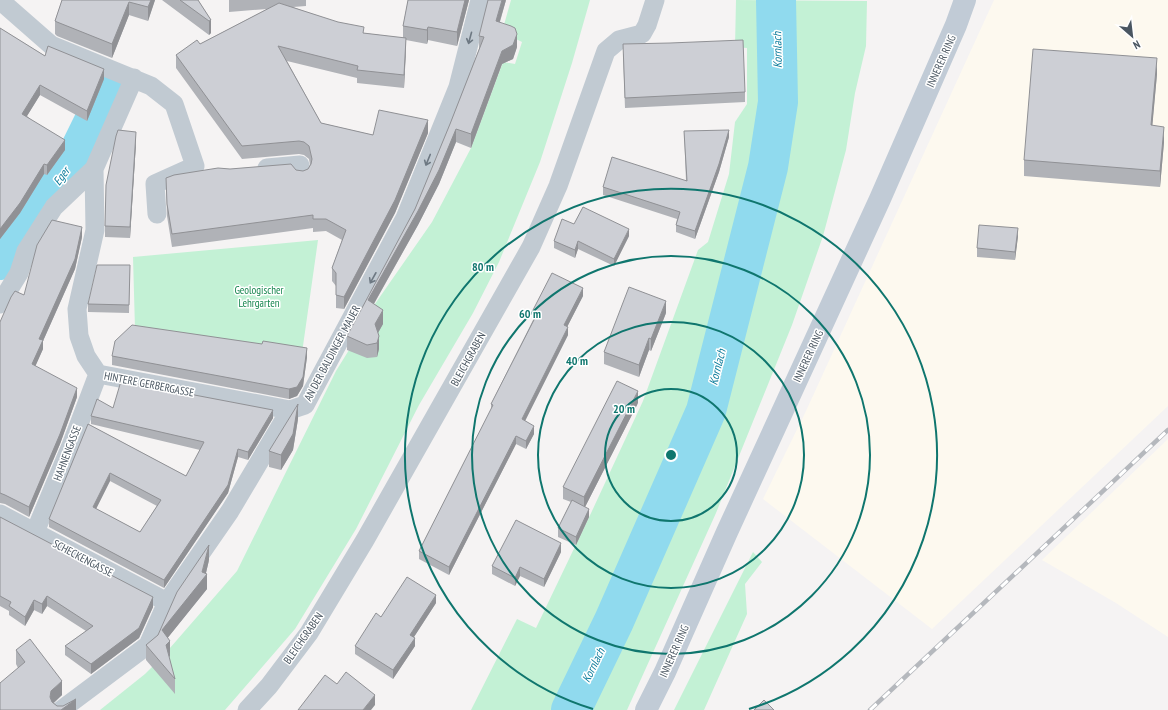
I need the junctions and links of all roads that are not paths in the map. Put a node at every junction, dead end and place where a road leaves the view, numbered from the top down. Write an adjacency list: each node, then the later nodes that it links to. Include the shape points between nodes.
1 (480, 0): 14 (street, AN DER BALDINGER MAUER, one-way to 14, via 458,88 405,218 305,405)
2 (655, 0): 19 (street, BLEICHGRABEN, via 642,34 619,40 606,51 558,186 531,247 376,520 308,634 269,686)
3 (965, 0): 20 (main road, INNERER RING, via 880,199)
4 (2, 3): 5 (street, via 51,45)
5 (134, 78): 6 (street, via 151,86 174,104); 7 (street)
6 (194, 166): 8 (street); 11 (street, via 155,184)
7 (94, 169): 12 (street, via 54,207 26,251 19,273); 13 (street, HINTERE GERBERGASSE, via 95,230 77,309 79,336 86,356)
8 (215, 169)
9 (252, 169): 10 (street, via 300,165)
10 (301, 173)
11 (157, 214)
12 (0, 304)
13 (98, 374): 14 (street, HINTERE GERBERGASSE); 16 (street, HAHNENGASSE)
14 (290, 410): 17 (street, via 230,511)
15 (0, 514): 16 (street, SCHECKENGASSE)
16 (35, 532): 17 (street, SCHECKENGASSE)
17 (167, 602): 18 (street, via 148,645)
18 (61, 710)
19 (247, 710)
20 (646, 710)

